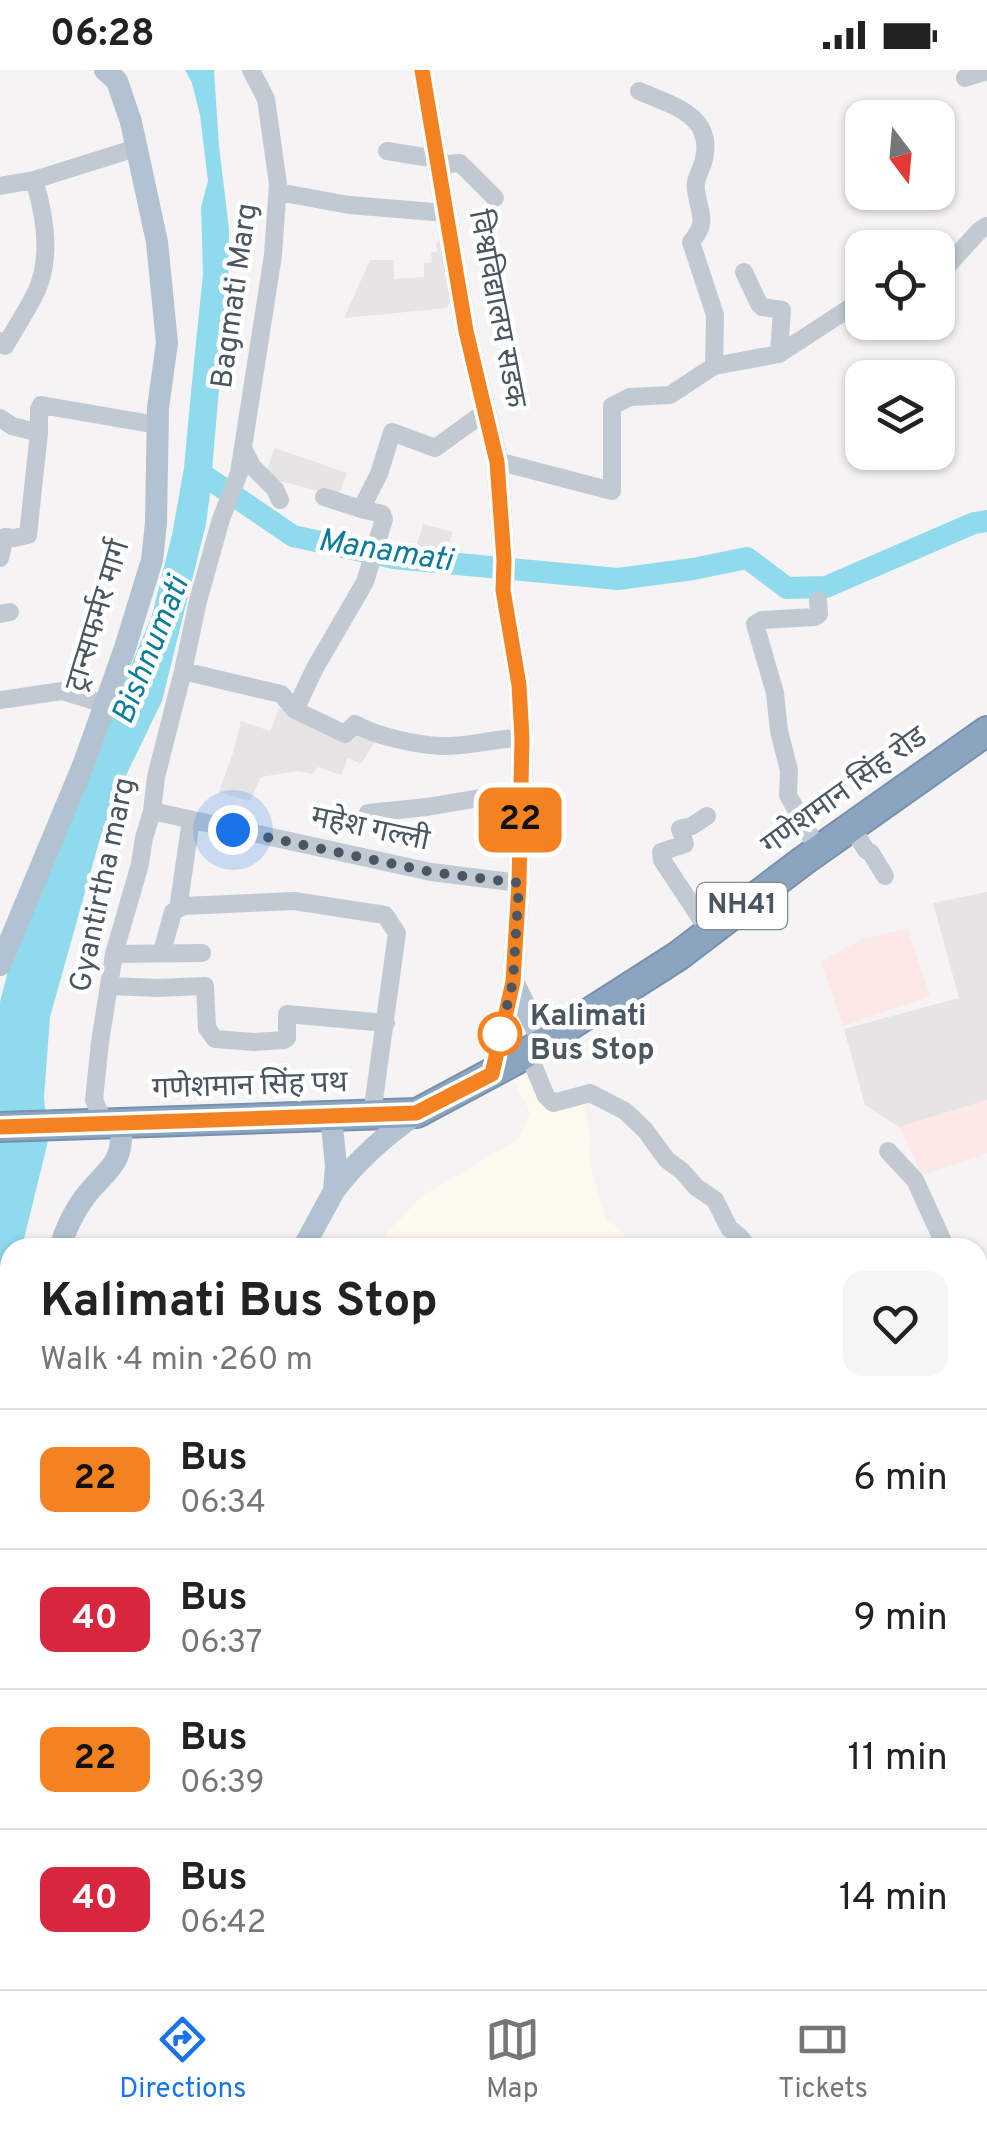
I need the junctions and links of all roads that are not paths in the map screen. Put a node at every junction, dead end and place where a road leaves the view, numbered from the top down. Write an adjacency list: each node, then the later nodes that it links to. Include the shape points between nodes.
1 (105, 70): 7 (main road, ट्रान्सफर्मर मार्ग, via 116,80)
2 (251, 70): 12 (street, Bagmati Marg, via 266,99)
3 (422, 70): 9 (main road, विश्वविद्यालय सडक)
4 (987, 71): 5 (street)
5 (965, 78)
6 (639, 91): 21 (street, via 683,108 705,140 695,182 701,230 691,242 715,314)
7 (136, 148): 10 (street); 24 (main road, ट्रान्सफर्मर मार्ग, via 158,242 167,343)
8 (387, 150): 9 (street)
9 (438, 162): 13 (street, via 460,163); 14 (main road, विश्वविद्यालय सडक)
10 (34, 180): 11 (street); 19 (street, via 42,206 44,270 5,346)
11 (0, 186)
12 (278, 192): 14 (street); 26 (street, Bagmati Marg)
13 (495, 198)
14 (446, 213): 22 (main road, विश्वविद्यालय सडक)
15 (987, 226): 16 (street)
16 (955, 258)
17 (744, 272): 20 (street, via 762,307 782,310)
18 (845, 311): 20 (street)
19 (0, 342)
20 (779, 354): 21 (street)
21 (714, 366): 27 (street, via 670,394 630,397 612,406 612,491)
22 (486, 412): 27 (main road, विश्वविद्यालय सडक); 31 (street, via 435,448 392,432)
23 (0, 418): 25 (street)
24 (157, 425): 25 (street, via 41,406); 36 (main road, ट्रान्सफर्मर मार्ग, via 152,560)
25 (39, 433): 32 (street, via 28,534 4,537)
26 (243, 447): 28 (street, Bagmati Marg); 30 (street)
27 (497, 462): 39 (main road, विश्वविद्यालय सडक, via 503,590)
28 (239, 473): 34 (street, Gyantirtha marg, via 198,601)
29 (324, 497): 31 (street)
30 (280, 500)
31 (361, 509): 37 (street, via 384,516 376,549 365,582)
32 (0, 558)
33 (818, 600): 46 (street, via 819,614 811,618 755,624 774,692 788,795)
34 (184, 671): 37 (street, via 281,694); 41 (street, Gyantirtha marg)
35 (0, 700): 36 (street, via 62,691)
36 (104, 704): 54 (main road, ट्रान्सफर्मर मार्ग)
37 (295, 710): 39 (street, via 346,734 355,724 440,746)
38 (987, 731): 45 (highway, गणेशमान सिंह रोड / NH41)
39 (522, 738): 40 (main road, विश्वविद्यालय सडक)
40 (520, 791): 42 (street); 48 (main road, विश्वविद्यालय सडक)
41 (152, 811): 44 (street, महेश गल्ली); 53 (street, Gyantirtha marg)
42 (368, 813)
43 (707, 816): 50 (street, via 680,829 685,844 661,852)
44 (191, 820): 48 (street, महेश गल्ली, via 431,872); 49 (street)
45 (851, 826): 46 (highway, गणेशमान सिंह रोड / NH41); 47 (street)
46 (818, 850): 50 (highway, गणेशमान सिंह रोड / NH41)
47 (884, 876)
48 (519, 883): 55 (main road, विश्वविद्यालय सडक)
49 (178, 909): 51 (street); 57 (street, via 294,901 385,916 397,933)
50 (709, 932): 58 (highway, गणेशमान सिंह रोड / NH41)
51 (162, 952): 52 (street); 53 (street)
52 (202, 952)
53 (114, 954): 56 (street, Gyantirtha marg)
54 (0, 965)
55 (513, 982): 58 (main road); 59 (main road, विश्वविद्यालय सडक)
56 (110, 986): 57 (street, via 205,986 207,1028 215,1040 284,1040 287,1014); 63 (street, Gyantirtha marg, via 94,1100 102,1118)
57 (386, 1023): 61 (street)
58 (536, 1048): 59 (highway, गणेशमान सिंह रोड / NH41); 69 (street, via 552,1103 590,1093 625,1111 666,1160 715,1200)
59 (492, 1074): 60 (highway, गणेशमान सिंह पथ / NH41)
60 (416, 1113): 61 (highway, गणेशमान सिंह पथ / NH41); 66 (main road, via 371,1148)
61 (372, 1114): 62 (highway, गणेशमान सिंह पथ / NH41)
62 (330, 1116): 63 (highway, गणेशमान सिंह पथ / NH41); 66 (main road)
63 (122, 1124): 64 (highway, गणेशमान सिंह पथ / NH41); 67 (main road, via 118,1158 81,1203)
64 (0, 1128)
65 (888, 1152): 70 (street, via 915,1180)
66 (334, 1191): 68 (main road)
67 (65, 1238)
68 (309, 1238)
69 (741, 1238)
70 (941, 1238)

